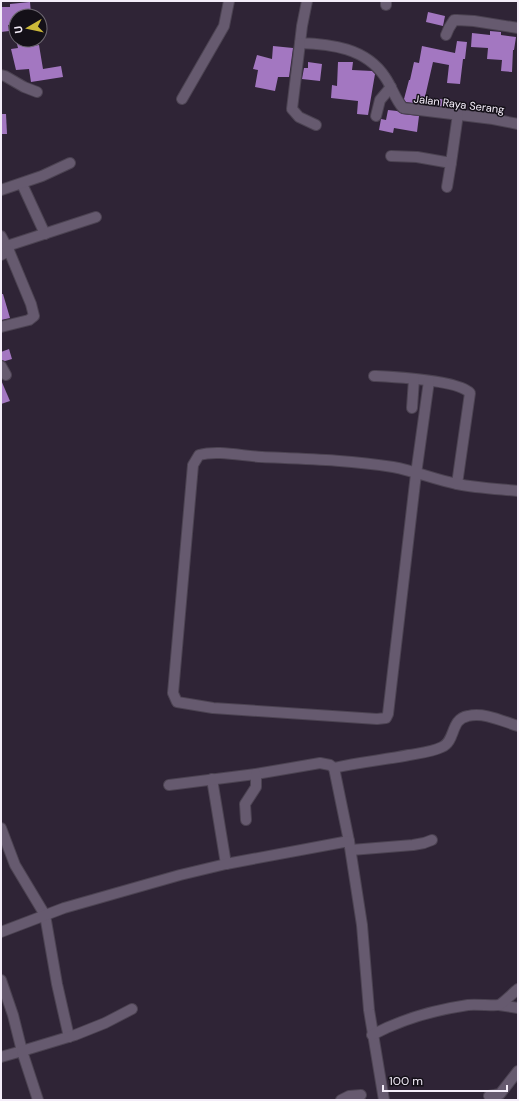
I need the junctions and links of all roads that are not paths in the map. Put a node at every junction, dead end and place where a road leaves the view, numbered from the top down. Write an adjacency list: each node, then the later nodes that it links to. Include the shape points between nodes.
1 (229, 1): 9 (street, via 224,26)
2 (307, 1): 5 (street)
3 (518, 28): 4 (street, via 454,20)
4 (446, 35)
5 (300, 43): 7 (street, Jalan Raya Serang, via 348,49 364,56 380,69); 13 (street, via 292,109 298,117)
6 (1, 75): 8 (street)
7 (391, 87): 10 (street, Jalan Raya Serang, via 397,102 403,108); 11 (street, via 380,100)
8 (37, 92)
9 (182, 100)
10 (458, 114): 12 (street, Jalan Raya Serang); 16 (street)
11 (376, 116)
12 (518, 124)
13 (316, 125)
14 (391, 156): 16 (street, via 417,157)
15 (70, 162): 17 (street)
16 (450, 163): 18 (street)
17 (22, 184): 19 (street); 21 (street)
18 (447, 187)
19 (1, 190)
20 (96, 217): 21 (street)
21 (45, 234): 23 (street)
22 (1, 236): 23 (street)
23 (5, 251): 24 (street, via 31,304 34,316 29,320)
24 (1, 327)
25 (1, 366): 26 (street)
26 (6, 376)
27 (374, 376): 28 (street)
28 (414, 379): 29 (street); 30 (street)
29 (429, 381): 31 (street); 32 (street, via 459,386 470,392)
30 (412, 408)
31 (416, 474): 31 (street, via 386,718 213,708 177,702 173,693 174,677 193,465 198,455 208,453 341,460 394,467); 32 (street)
32 (457, 484): 33 (street)
33 (518, 491)
34 (518, 726): 35 (street, via 479,714 466,716 457,722 444,747)
35 (334, 768): 36 (street, via 320,763); 42 (street)
36 (256, 774): 37 (street); 39 (street, via 256,787 245,804)
37 (212, 780): 38 (street); 43 (street)
38 (169, 785)
39 (246, 820)
40 (1, 828): 44 (street, via 16,865)
41 (432, 840): 42 (street, via 424,843)
42 (350, 846): 43 (street); 51 (street, via 362,925)
43 (226, 864): 44 (street, via 83,902)
44 (45, 915): 45 (street); 52 (street)
45 (1, 932)
46 (1, 980): 53 (street)
47 (518, 990): 48 (street)
48 (499, 1005): 49 (street); 51 (street, via 470,1004 436,1011 412,1017)
49 (518, 1008)
50 (132, 1009): 52 (street)
51 (372, 1035): 60 (street)
52 (69, 1037): 53 (street)
53 (22, 1051): 54 (street); 58 (street)
54 (1, 1057)
55 (518, 1071): 57 (street, via 500,1094)
56 (361, 1095): 59 (street)
57 (489, 1096)
58 (38, 1100)
59 (341, 1100)
60 (384, 1100)

